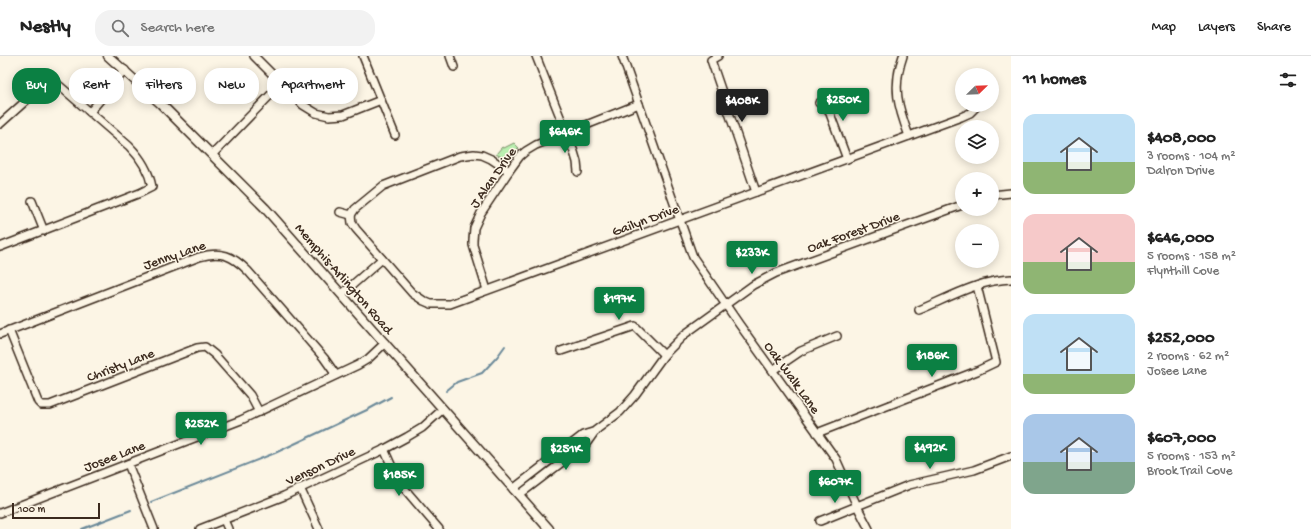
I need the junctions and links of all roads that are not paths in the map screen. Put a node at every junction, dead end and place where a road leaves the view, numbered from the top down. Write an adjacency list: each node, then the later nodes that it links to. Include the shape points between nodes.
1 (108, 56): 11 (street, Memphis-Arlington Road)
2 (254, 56): 10 (street)
3 (363, 56): 13 (street)
4 (450, 56): 9 (street)
5 (536, 56): 20 (street)
6 (622, 56): 16 (street, Oak Walk Lane)
7 (718, 56): 27 (street, via 710,60)
8 (903, 56): 22 (street, via 898,73 897,95 900,113)
9 (454, 67)
10 (267, 69)
11 (125, 70): 17 (street); 23 (street, Memphis-Arlington Road)
12 (267, 98): 23 (street)
13 (381, 100): 15 (street, via 343,115 324,116); 21 (street)
14 (819, 103): 24 (street, via 829,111)
15 (303, 104)
16 (639, 104): 20 (street, J Alan Drive); 34 (street, Oak Walk Lane)
17 (90, 112): 19 (street, via 52,81 46,83); 35 (street, via 133,150 146,168 152,187 140,194)
18 (971, 112): 22 (street, Gailyn Drive)
19 (0, 124)
20 (567, 133): 25 (street, J Alan Drive, via 526,151); 26 (street, via 576,157)
21 (395, 135)
22 (909, 136): 24 (street, Gailyn Drive)
23 (212, 155): 41 (street, Memphis-Arlington Road, via 269,213)
24 (847, 159): 27 (street, Gailyn Drive)
25 (509, 171): 33 (street, via 482,156 460,156 383,186); 40 (street, J Alan Drive, via 474,228 473,245)
26 (578, 172)
27 (756, 192): 34 (street, Gailyn Drive)
28 (1011, 193): 29 (street)
29 (999, 194)
30 (32, 201): 35 (street)
31 (955, 208): 42 (street, Oak Forest Drive, via 772,274)
32 (340, 212): 33 (street)
33 (351, 215): 37 (street, Gailyn Drive, via 356,229)
34 (681, 220): 40 (street, Gailyn Drive); 42 (street, Oak Walk Lane, via 693,257)
35 (44, 230): 36 (street)
36 (0, 248)
37 (382, 259): 40 (street, Gailyn Drive, via 412,293 428,303 450,304); 41 (street)
38 (1011, 279): 39 (street)
39 (977, 286): 43 (street); 55 (street, via 996,362 977,372)
40 (487, 290)
41 (342, 294): 47 (street, Memphis-Arlington Road)
42 (726, 306): 49 (street, Oak Forest Drive, via 685,334); 50 (street, Oak Walk Lane)
43 (919, 310)
44 (9, 330): 45 (street, Jenny Lane); 51 (street, Jenny Lane, via 199,257 219,254 238,262 248,272); 53 (street, Christy Lane, via 41,405 50,405 202,347 208,349 250,395)
45 (0, 334)
46 (837, 336): 50 (street, via 801,351)
47 (385, 343): 51 (street, Josee Lane, via 363,362); 52 (street, Memphis-Arlington Road)
48 (561, 351): 49 (street, via 635,326)
49 (664, 355): 54 (street, Oak Forest Drive, via 620,412)
50 (772, 370): 55 (street, Oak Walk Lane)
51 (336, 375): 53 (street, Josee Lane)
52 (443, 409): 56 (street, Venson Drive, via 419,430); 60 (street, Memphis-Arlington Road)
53 (259, 412): 58 (street, Josee Lane)
54 (596, 430): 60 (street, Oak Forest Drive, via 583,435); 61 (street, Oak Forest Drive, via 586,444)
55 (817, 433): 62 (street, Oak Walk Lane, via 836,459)
56 (384, 449): 59 (street, Venson Drive); 70 (street, via 403,487)
57 (1011, 456): 62 (street, via 974,470 909,485)
58 (128, 464): 63 (street, Josee Lane); 66 (street)
59 (300, 488): 64 (street, Venson Drive); 69 (street)
60 (513, 489): 61 (street, Memphis-Arlington Road)
61 (520, 495): 71 (street, Memphis-Arlington Road)
62 (857, 506): 65 (street); 72 (street, Oak Walk Lane)
63 (0, 513)
64 (224, 520): 67 (street, Venson Drive); 68 (street)
65 (820, 521)
66 (154, 529)
67 (200, 529)
68 (228, 529)
69 (319, 529)
70 (439, 529)
71 (549, 529)
72 (870, 529)

